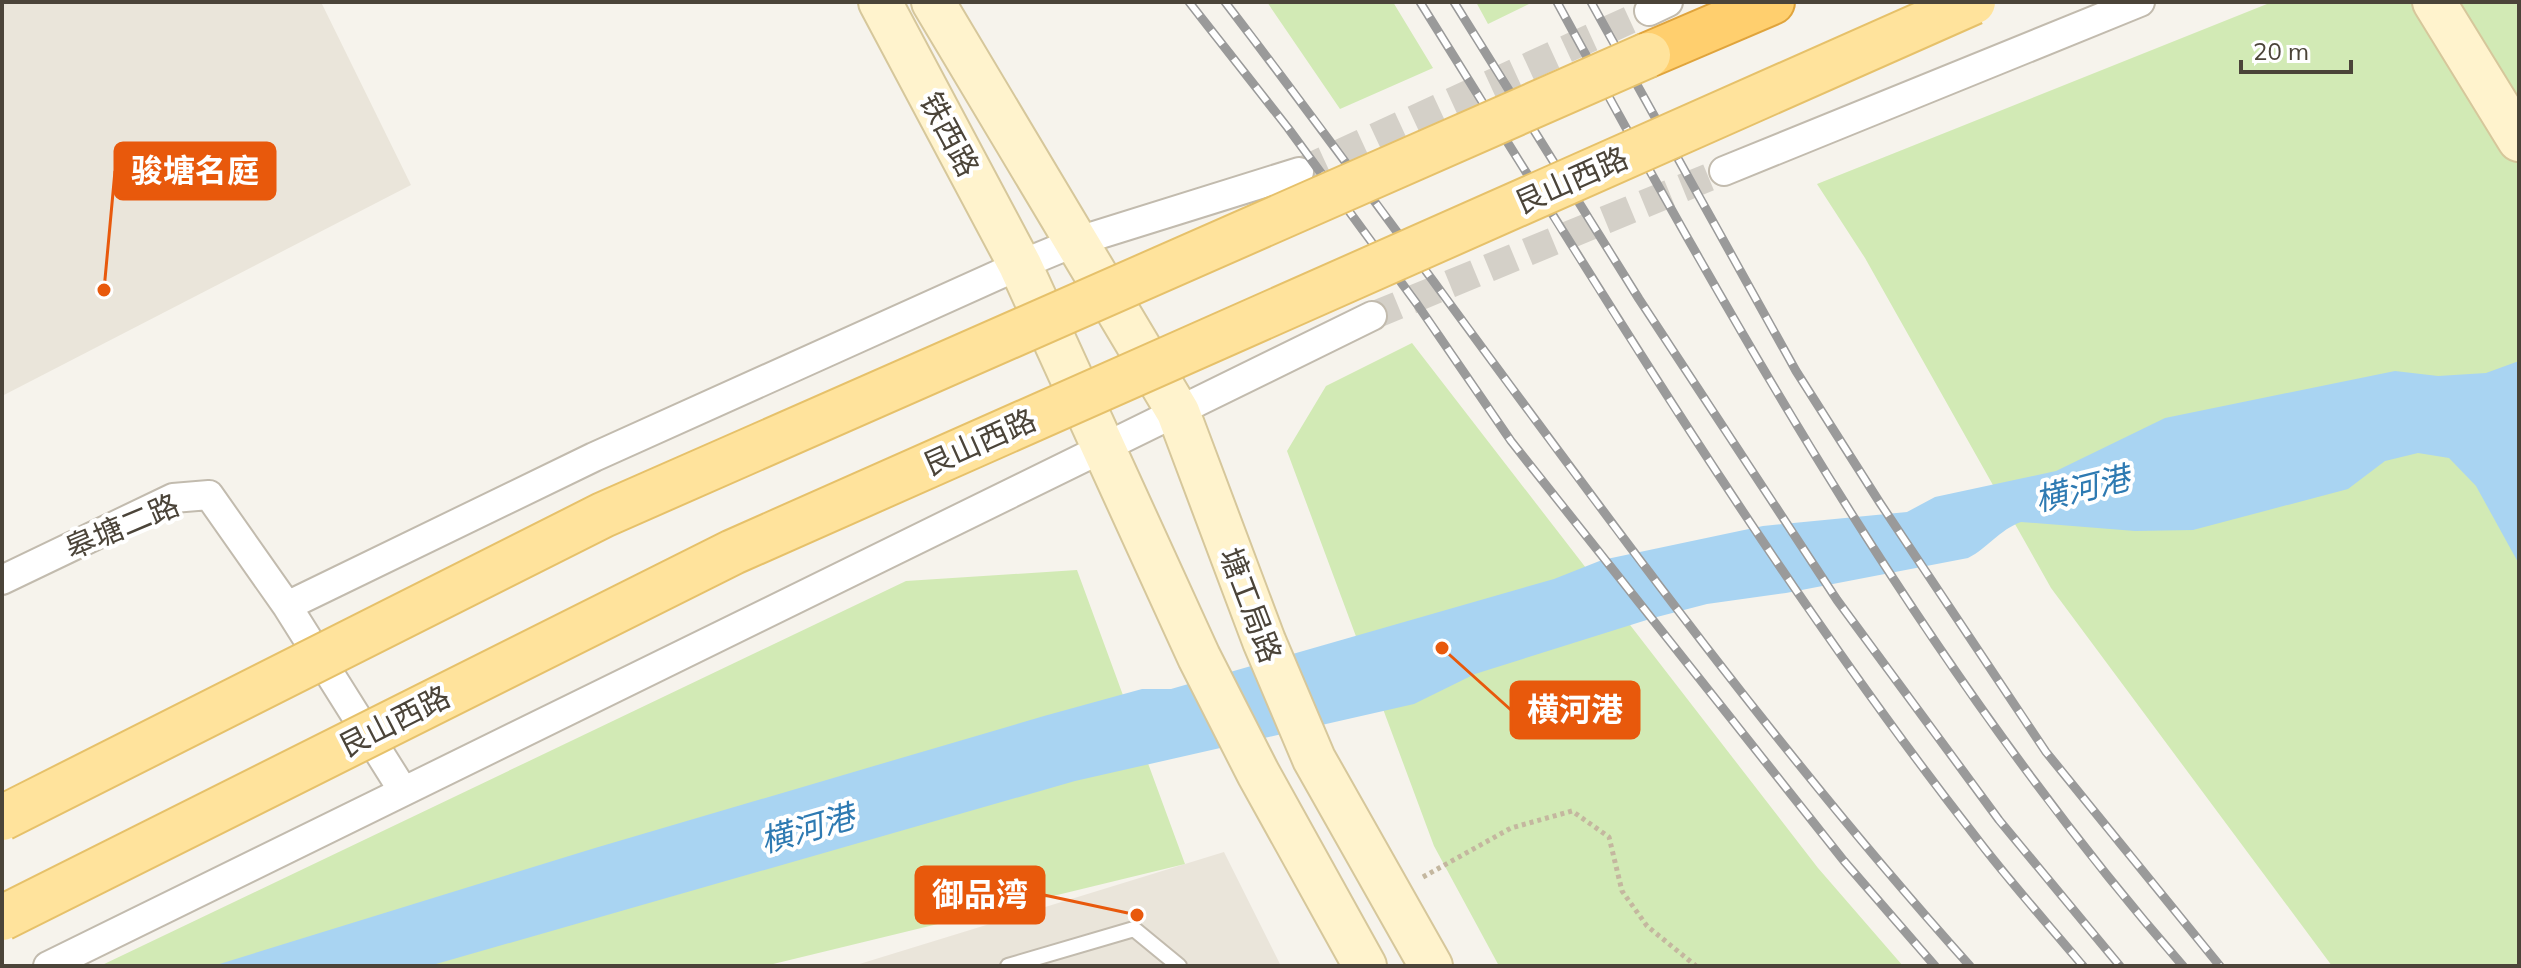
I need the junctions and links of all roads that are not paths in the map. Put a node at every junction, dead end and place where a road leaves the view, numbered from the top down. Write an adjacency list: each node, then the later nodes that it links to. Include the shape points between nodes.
1 (880, 2): 12 (main road, 铁西路)
2 (933, 2): 11 (main road, 铁西路)
3 (1772, 2): 7 (highway)
4 (1973, 2): 20 (main road, 艮山西路, bridge, via 733,552)
5 (2140, 2): 9 (street)
6 (2434, 2): 8 (main road)
7 (1648, 55): 19 (main road, bridge, via 603,515)
8 (2519, 140)
9 (1724, 171)
10 (1299, 172): 11 (street)
11 (1078, 241): 12 (street); 14 (main road, 塘工局路)
12 (1020, 265): 15 (main road); 17 (street, via 594,457)
13 (1372, 316): 14 (street, 艮山西路)
14 (1178, 412): 15 (street, 艮山西路); 25 (main road, 塘工局路, via 1314,759)
15 (1106, 450): 18 (street, 艮山西路); 24 (main road, via 1199,657)
16 (2, 580): 17 (street, 皋塘二路, via 173,498 209,495)
17 (287, 606): 18 (street)
18 (402, 789): 21 (street, 艮山西路)
19 (2, 818)
20 (2, 918)
21 (48, 966)
22 (1008, 966): 23 (lane, via 1134,929)
23 (1179, 966)
24 (1365, 966)
25 (1431, 966)

